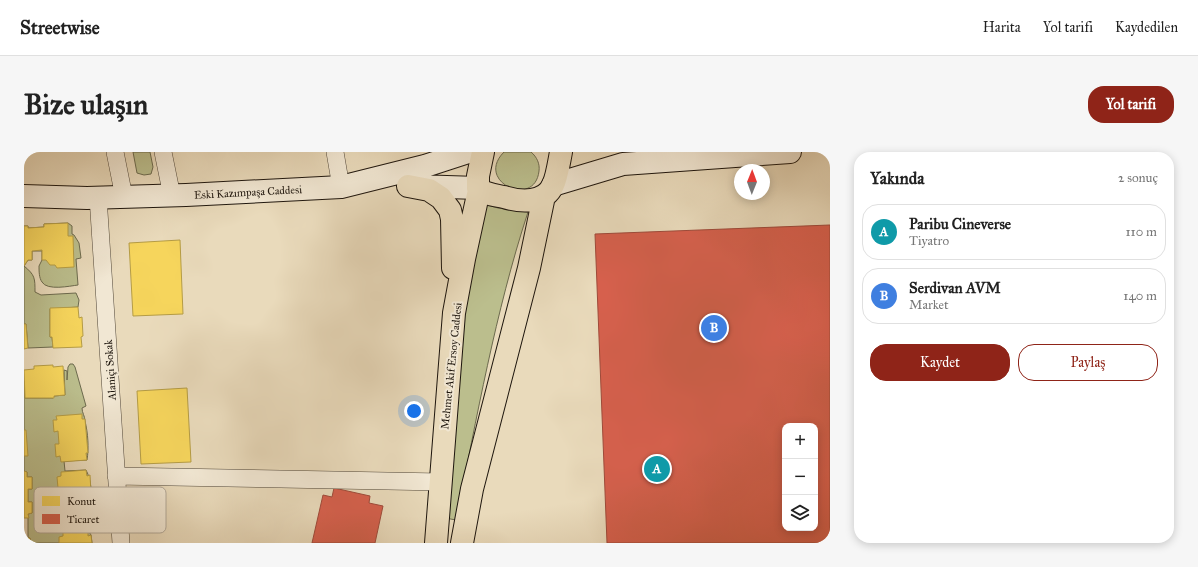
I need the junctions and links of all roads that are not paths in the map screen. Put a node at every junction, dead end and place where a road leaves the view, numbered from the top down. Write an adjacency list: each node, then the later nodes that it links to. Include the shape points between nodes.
1 (116, 152): 15 (street)
2 (163, 152): 13 (street)
3 (335, 152): 9 (street)
4 (468, 152): 9 (street, Eski Kazımpaşa Caddesi, via 425,166)
5 (484, 152): 10 (main road, Mehmet Akif Ersoy Caddesi, via 478,176)
6 (561, 152): 11 (main road)
7 (790, 152): 11 (street, via 623,164)
8 (408, 186): 9 (street); 10 (street); 16 (main road, via 429,190 441,198 450,210)
9 (341, 187): 13 (street, Eski Kazımpaşa Caddesi)
10 (479, 189): 11 (main road, via 511,199 526,200); 16 (main road, Mehmet Akif Ersoy Caddesi)
11 (549, 191): 23 (main road, via 472,489)
12 (24, 196): 14 (street, Eski Kazımpaşa Caddesi)
13 (172, 196): 15 (street, Eski Kazımpaşa Caddesi)
14 (98, 197): 15 (street, Eski Kazımpaşa Caddesi); 17 (street, Alaniçi Sokak)
15 (124, 197)
16 (454, 313): 18 (main road, Mehmet Akif Ersoy Caddesi)
17 (116, 476): 18 (street); 19 (street, Alaniçi Sokak)
18 (441, 482): 22 (main road, Mehmet Akif Ersoy Caddesi)
19 (117, 487)
20 (120, 533): 21 (street, Alaniçi Sokak)
21 (121, 543)
22 (436, 543)
23 (462, 543)

